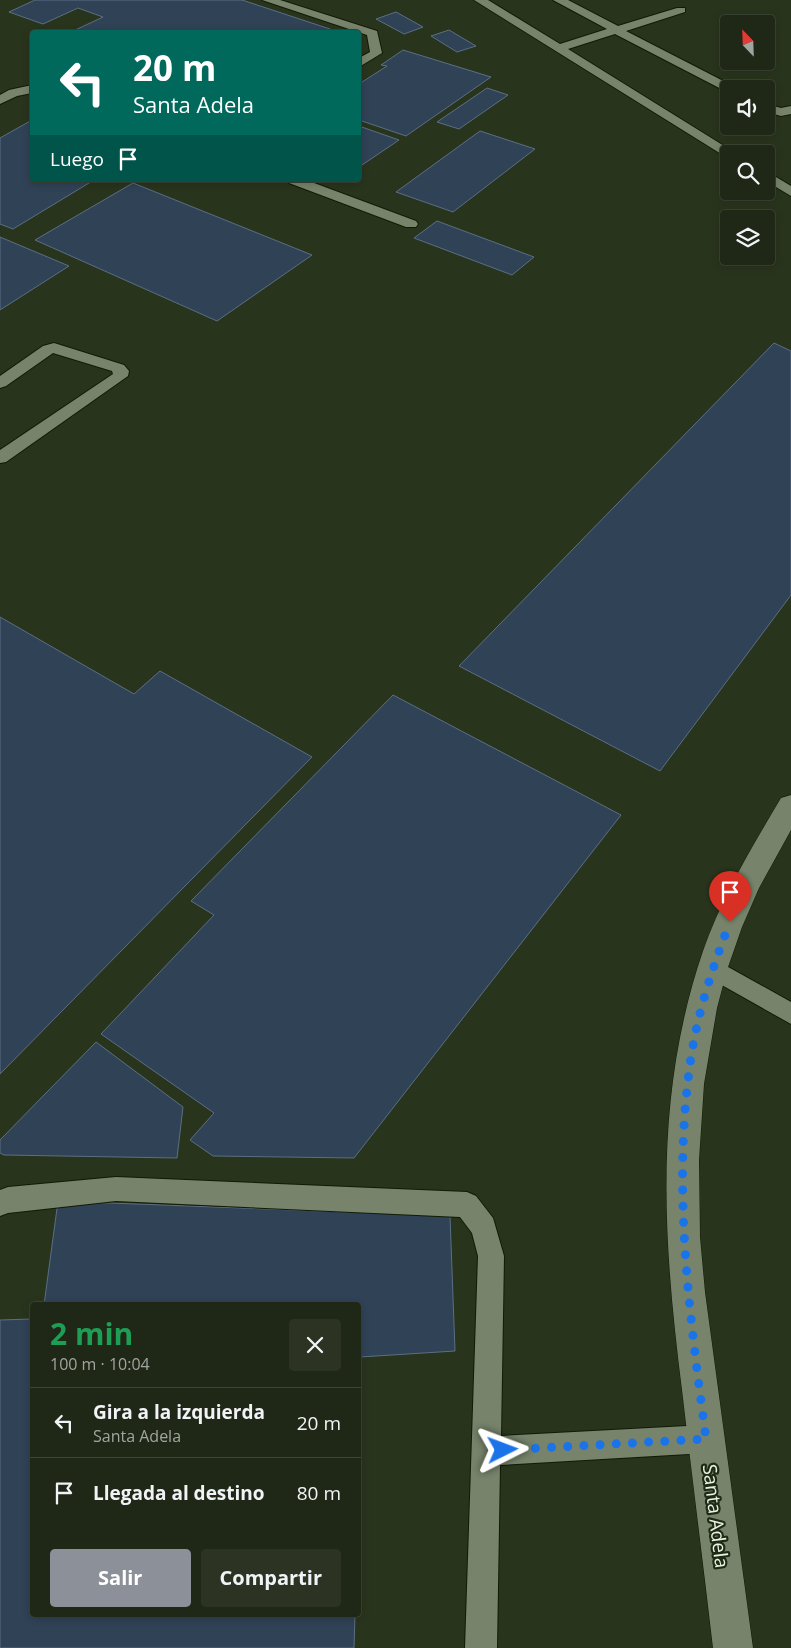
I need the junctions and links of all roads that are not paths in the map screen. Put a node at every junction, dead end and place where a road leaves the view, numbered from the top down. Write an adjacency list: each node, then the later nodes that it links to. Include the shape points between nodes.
1 (268, 0): 7 (lane, via 373,33 376,53)
2 (480, 0): 6 (lane)
3 (559, 0): 5 (lane)
4 (681, 10): 5 (lane)
5 (614, 30): 6 (lane); 8 (lane)
6 (559, 48): 13 (lane)
7 (361, 62)
8 (720, 84)
9 (30, 89): 10 (lane)
10 (0, 100)
11 (775, 110): 12 (lane)
12 (791, 110)
13 (720, 147)
14 (775, 181): 16 (lane)
15 (299, 182): 17 (lane)
16 (791, 192)
17 (411, 224)
18 (0, 383): 19 (lane, via 54,348 121,371 120,376)
19 (0, 458)
20 (791, 806): 21 (street, Santa Adela, via 760,858)
21 (712, 968): 22 (lane); 24 (street, Santa Adela, via 689,1070 682,1134 681,1203 686,1277)
22 (791, 1014)
23 (0, 1203): 25 (lane, via 116,1189 467,1204 484,1227 491,1256)
24 (706, 1439): 25 (lane); 27 (street, Santa Adela)
25 (486, 1451): 26 (lane)
26 (481, 1648)
27 (733, 1648)

